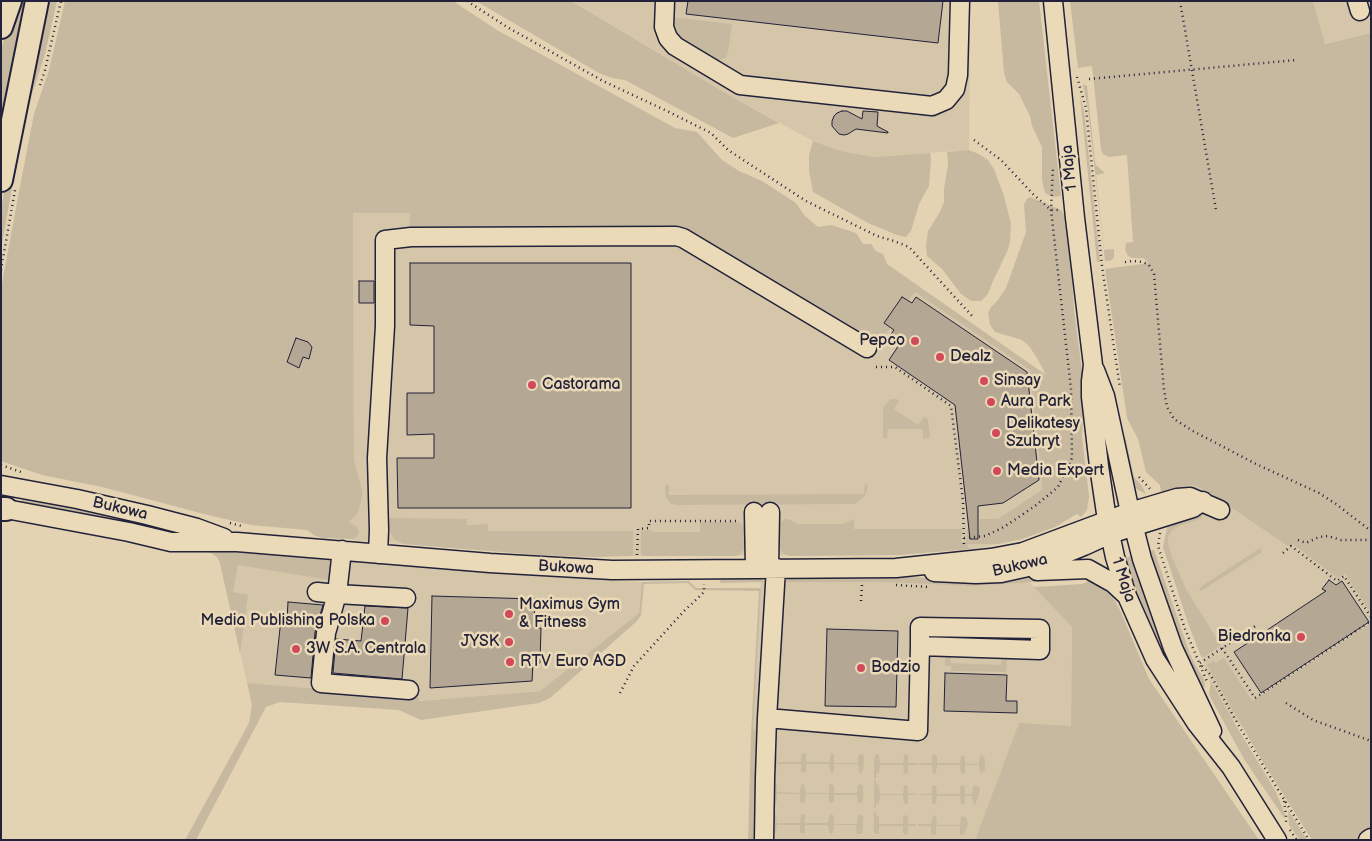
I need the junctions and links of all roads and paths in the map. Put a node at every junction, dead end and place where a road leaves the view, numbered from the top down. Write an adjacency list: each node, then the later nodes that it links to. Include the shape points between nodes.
1 (10, 1): 9 (main road)
2 (37, 1): 10 (main road)
3 (45, 1): 10 (street)
4 (467, 1): 21 (path, via 575,65 711,133 728,150 806,201 877,236 909,247)
5 (665, 1): 6 (street, via 664,27 675,46 740,85 932,106 946,100 955,89)
6 (960, 1)
7 (1053, 1): 18 (street, 1 Maja)
8 (1180, 1): 12 (path)
9 (1, 26)
10 (25, 59): 16 (main road)
11 (1296, 60): 12 (path)
12 (1192, 69): 14 (path); 19 (path)
13 (1078, 79): 25 (path, via 1086,108 1102,266)
14 (1089, 79)
15 (974, 140): 17 (path, via 1001,160)
16 (1, 180)
17 (1051, 210): 18 (path); 39 (path, via 1071,389 1072,458 1058,487 1035,506 985,536)
18 (1074, 210): 23 (street, 1 Maja)
19 (1216, 210)
20 (1125, 262): 37 (path, via 1143,262 1154,274 1164,390 1167,407 1174,420 1318,493)
21 (973, 317)
22 (867, 348): 45 (street, via 690,241 676,236 411,237 385,240 385,326 377,458)
23 (1093, 365): 27 (street, 1 Maja, via 1091,397); 33 (street, 1 Maja, via 1105,396)
24 (876, 367): 39 (path, via 895,367 951,406)
25 (1121, 397)
26 (1139, 477): 29 (path)
27 (1100, 478): 34 (street, 1 Maja); 36 (street, via 1094,505)
28 (1, 485): 42 (street, Bukowa, via 138,513)
29 (1155, 493)
30 (3, 509): 42 (street, Bukowa, via 171,542)
31 (1220, 510): 33 (street, via 1190,497 1177,498)
32 (755, 515): 35 (path, via 736,520 649,521 648,528); 47 (street)
33 (1132, 519): 34 (street); 69 (street, 1 Maja, via 1142,559 1173,648)
34 (1108, 527): 36 (street, Bukowa); 49 (street, Bukowa, via 1084,546 1037,565); 54 (street, 1 Maja)
35 (638, 529)
36 (1079, 531): 48 (street, Bukowa, via 1023,552)
37 (1371, 531)
38 (1160, 533): 62 (path, via 1158,546 1185,629)
39 (964, 538): 44 (path)
40 (1371, 539): 41 (path, via 1341,540 1328,536 1306,543)
41 (1298, 540)
42 (237, 542): 43 (street, Bukowa)
43 (342, 550): 45 (street, Bukowa); 53 (street)
44 (964, 552)
45 (378, 554): 47 (street, Bukowa, via 600,569)
46 (1283, 554): 57 (path, via 1291,546 1337,581 1344,576)
47 (766, 568): 48 (street, Bukowa); 67 (street)
48 (896, 568): 49 (street, Bukowa, via 953,574)
49 (1001, 573): 54 (street, via 1088,569 1113,583)
50 (704, 584): 65 (path, via 704,592 634,666)
51 (862, 584): 56 (path)
52 (317, 592): 53 (street)
53 (337, 594): 55 (street); 64 (street, via 314,683)
54 (1127, 596): 69 (street, 1 Maja, via 1168,681)
55 (406, 598)
56 (861, 601)
57 (1371, 617)
58 (1371, 621): 61 (path, via 1255,698)
59 (1257, 625): 61 (path)
60 (920, 646): 60 (street, via 920,626 1040,630 1040,650); 67 (street, via 918,731)
61 (1222, 648): 62 (path)
62 (1200, 663): 63 (path, via 1208,682); 70 (path, via 1210,674)
63 (1207, 688)
64 (409, 690)
65 (620, 693)
66 (1286, 703): 68 (path, via 1313,720)
67 (767, 718): 74 (street)
68 (1371, 741)
69 (1230, 767): 71 (street, 1 Maja)
70 (1284, 798): 73 (path); 77 (path)
71 (1252, 801): 73 (street, 1 Maja); 75 (street, 1 Maja)
72 (1281, 817): 73 (path)
73 (1286, 835): 76 (path)
74 (764, 840)
75 (1277, 840)
76 (1298, 840)
77 (1309, 840)

